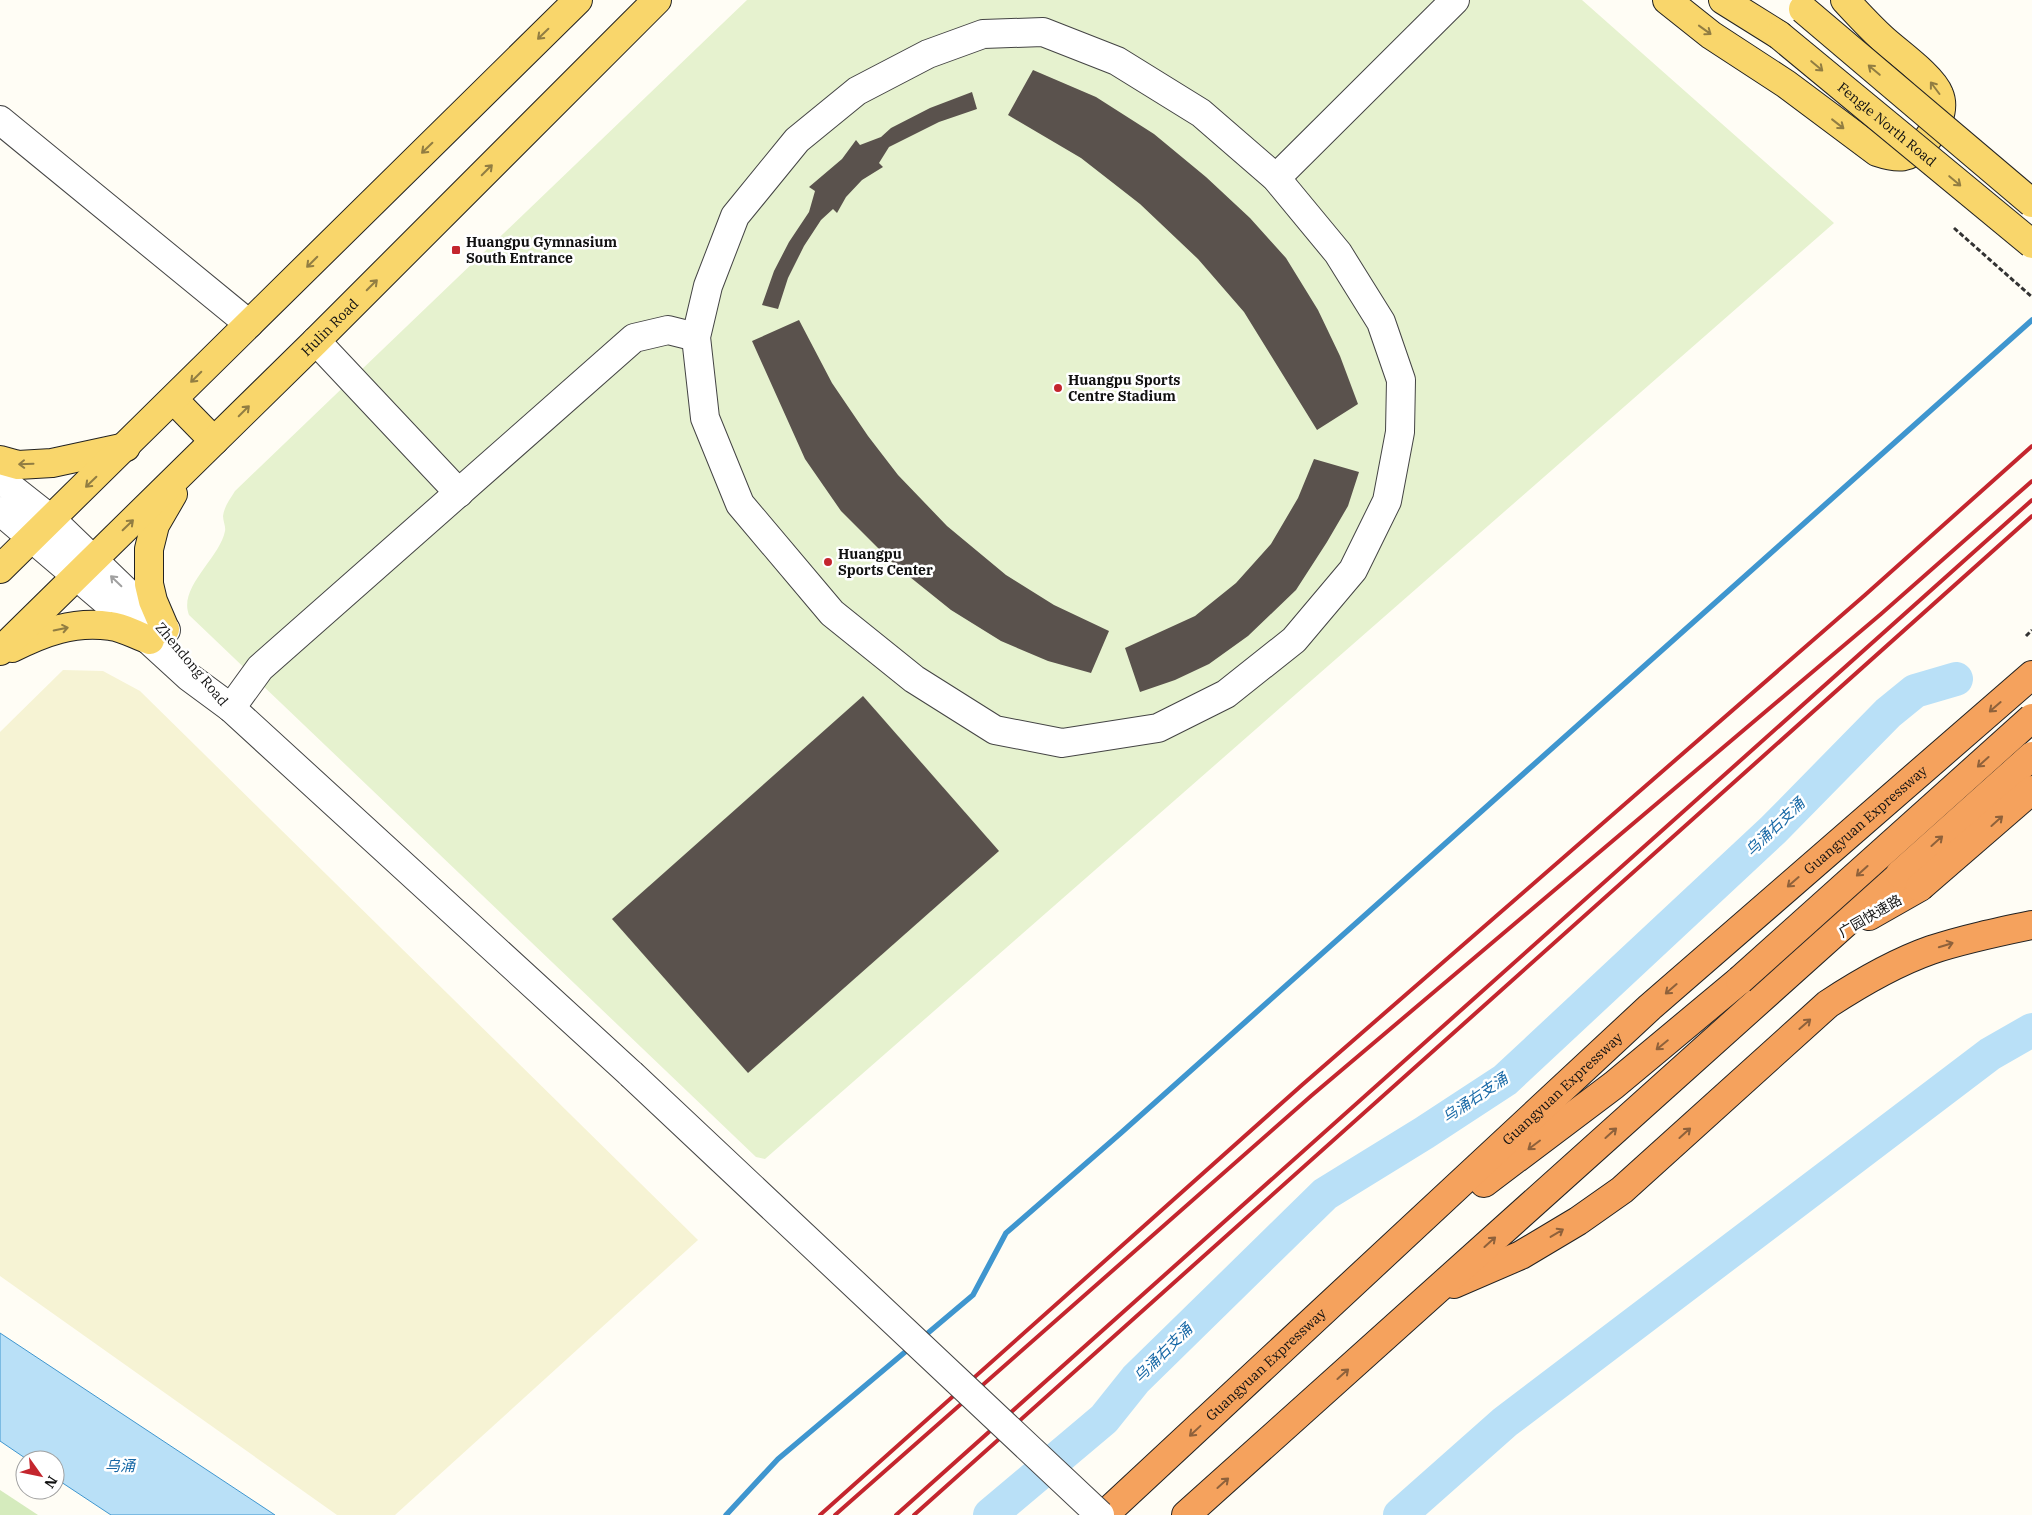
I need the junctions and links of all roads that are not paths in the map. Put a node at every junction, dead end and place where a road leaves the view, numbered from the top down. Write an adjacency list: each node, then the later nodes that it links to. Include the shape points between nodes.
1 (578, 0): 14 (main road, one-way to 14)
2 (657, 0): 16 (main road, Hulin Road, one-way to 2)
3 (1455, 0): 11 (street)
4 (1667, 0): 7 (main road, one-way to 7, via 1877,152 1892,157 1914,153 1940,117 1940,95 1936,87)
5 (1723, 0): 9 (main road)
6 (1746, 0): 9 (main road, Fengle North Road)
7 (1845, 0)
8 (1797, 3): 12 (main road, one-way to 8, bridge)
9 (1779, 35): 13 (main road, Fengle North Road, one-way to 13, bridge)
10 (0, 120): 14 (street)
11 (1276, 178): 15 (street, via 1201,113 1117,61 1043,32 983,34 928,54 857,91 797,140 735,216 708,286); 15 (street, via 1338,253 1381,322 1401,380 1400,432 1387,501 1353,570 1294,640 1226,694 1158,728 1062,743 995,730 914,679 832,613 740,504 705,418)
12 (2032, 203)
13 (2032, 244)
14 (250, 324): 17 (main road, one-way to 17)
15 (696, 337): 23 (street, via 668,330 634,338)
16 (316, 341): 18 (main road, Hulin Road, one-way to 16); 23 (street)
17 (174, 400): 18 (main road); 19 (main road)
18 (214, 441): 21 (main road, Hulin Road)
19 (126, 448): 20 (main road, one-way to 20, via 52,463 18,465); 25 (main road, one-way to 25)
20 (0, 460)
21 (191, 464): 27 (main road, Hulin Road, one-way to 21); 29 (main road, via 155,525 149,549 149,584)
22 (0, 479): 25 (street, Zhendong Road)
23 (459, 493): 33 (street, via 260,668)
24 (0, 511): 26 (street, Zhendong Road)
25 (52, 520): 26 (main road); 27 (street, Zhendong Road)
26 (32, 538): 27 (street, Zhendong Road); 28 (main road)
27 (85, 567): 29 (street, Zhendong Road); 30 (main road, Hulin Road)
28 (0, 569)
29 (158, 635): 30 (main road, one-way to 29, via 64,627 111,626); 33 (street, Zhendong Road)
30 (0, 653)
31 (2032, 674): 40 (highway, Guangyuan Expressway, one-way to 40, via 1650,1007)
32 (2032, 693): 37 (highway, bridge, via 2019,714 2012,741 2017,777)
33 (231, 708): 42 (street, Zhendong Road, bridge, via 631,1074)
34 (2032, 718): 40 (highway, one-way to 40, bridge, via 1740,980 1614,1085)
35 (2032, 756): 38 (highway, one-way to 35, bridge)
36 (2032, 790): 38 (highway, one-way to 36, bridge)
37 (2032, 801)
38 (1910, 880): 41 (highway, one-way to 38, via 1820,944)
39 (2032, 925): 41 (highway, one-way to 39, via 1521,1255 1622,1190 1800,1028 1859,984 1929,951 1962,940)
40 (1359, 1279): 43 (highway, Guangyuan Expressway, one-way to 43)
41 (1435, 1292): 44 (highway, one-way to 41)
42 (1100, 1515)
43 (1104, 1515)
44 (1186, 1515)

